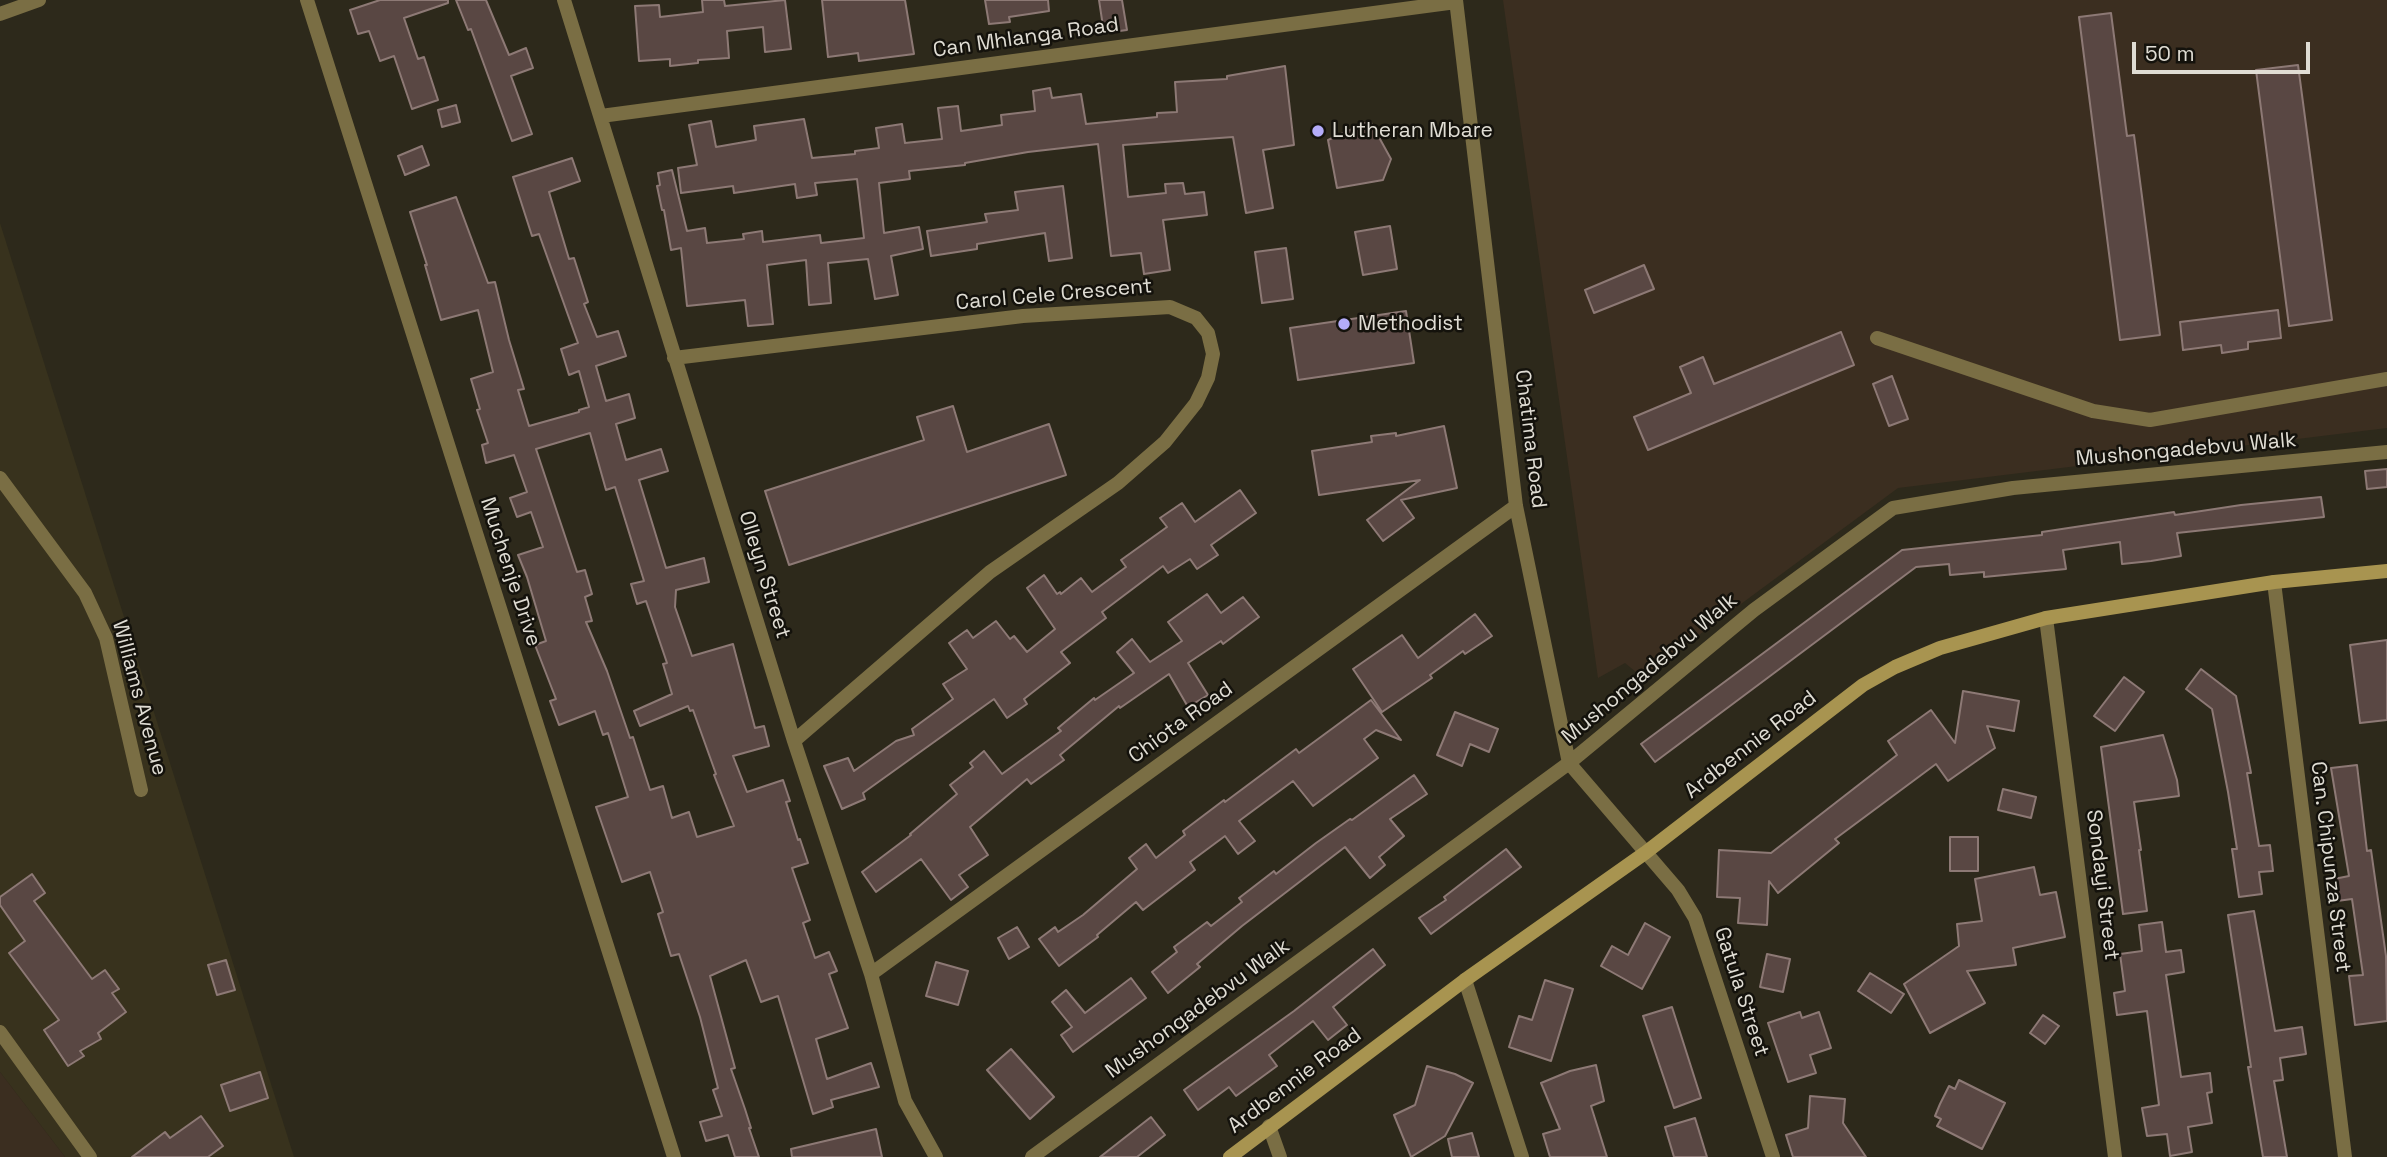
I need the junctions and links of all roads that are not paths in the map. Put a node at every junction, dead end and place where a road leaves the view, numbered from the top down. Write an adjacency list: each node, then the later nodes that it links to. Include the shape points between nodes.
1 (38, 0): 5 (street)
2 (307, 0): 25 (street, Muchenje Drive)
3 (564, 0): 6 (street, Olleyn Street)
4 (1456, 1): 6 (street, Can Mhlanga Road); 12 (street, Chatima Road)
5 (0, 14)
6 (601, 116): 8 (street, Olleyn Street)
7 (1877, 338): 9 (street, via 2093,411 2150,420)
8 (674, 358): 16 (street, Olleyn Street); 16 (street, Carol Cele Crescent, via 1023,316 1170,307 1196,318 1208,333 1213,354 1208,378 1165,442 1118,483 990,572)
9 (2387, 379)
10 (2387, 452): 17 (street, Mushongadebvu Walk, via 2013,488 1893,508 1754,610)
11 (0, 478): 18 (street, Williams Avenue, via 85,593 106,638)
12 (1516, 506): 17 (street, Chatima Road); 20 (street, Chiota Road)
13 (2387, 571): 14 (main road, Ardbennie Road)
14 (2274, 582): 15 (main road, Ardbennie Road); 33 (street, Can. Chipunza Street)
15 (2046, 618): 19 (main road, Ardbennie Road, via 1940,648 1863,685); 32 (street, Sondayi Street)
16 (794, 741): 20 (street, Olleyn Street)
17 (1569, 763): 19 (street, Chatima Road); 27 (street, Mushongadebvu Walk)
18 (141, 790)
19 (1645, 853): 21 (main road, Ardbennie Road); 31 (street, Gatula Street, via 1678,890 1695,918)
20 (871, 974): 26 (street, Olleyn Street, via 905,1101)
21 (1465, 980): 23 (main road, Ardbennie Road); 30 (street)
22 (0, 1032): 24 (street)
23 (1269, 1126): 28 (main road, Ardbennie Road); 29 (street)
24 (90, 1157)
25 (674, 1157)
26 (936, 1157)
27 (1032, 1157)
28 (1230, 1157)
29 (1280, 1157)
30 (1522, 1157)
31 (1773, 1157)
32 (2115, 1157)
33 (2345, 1157)

